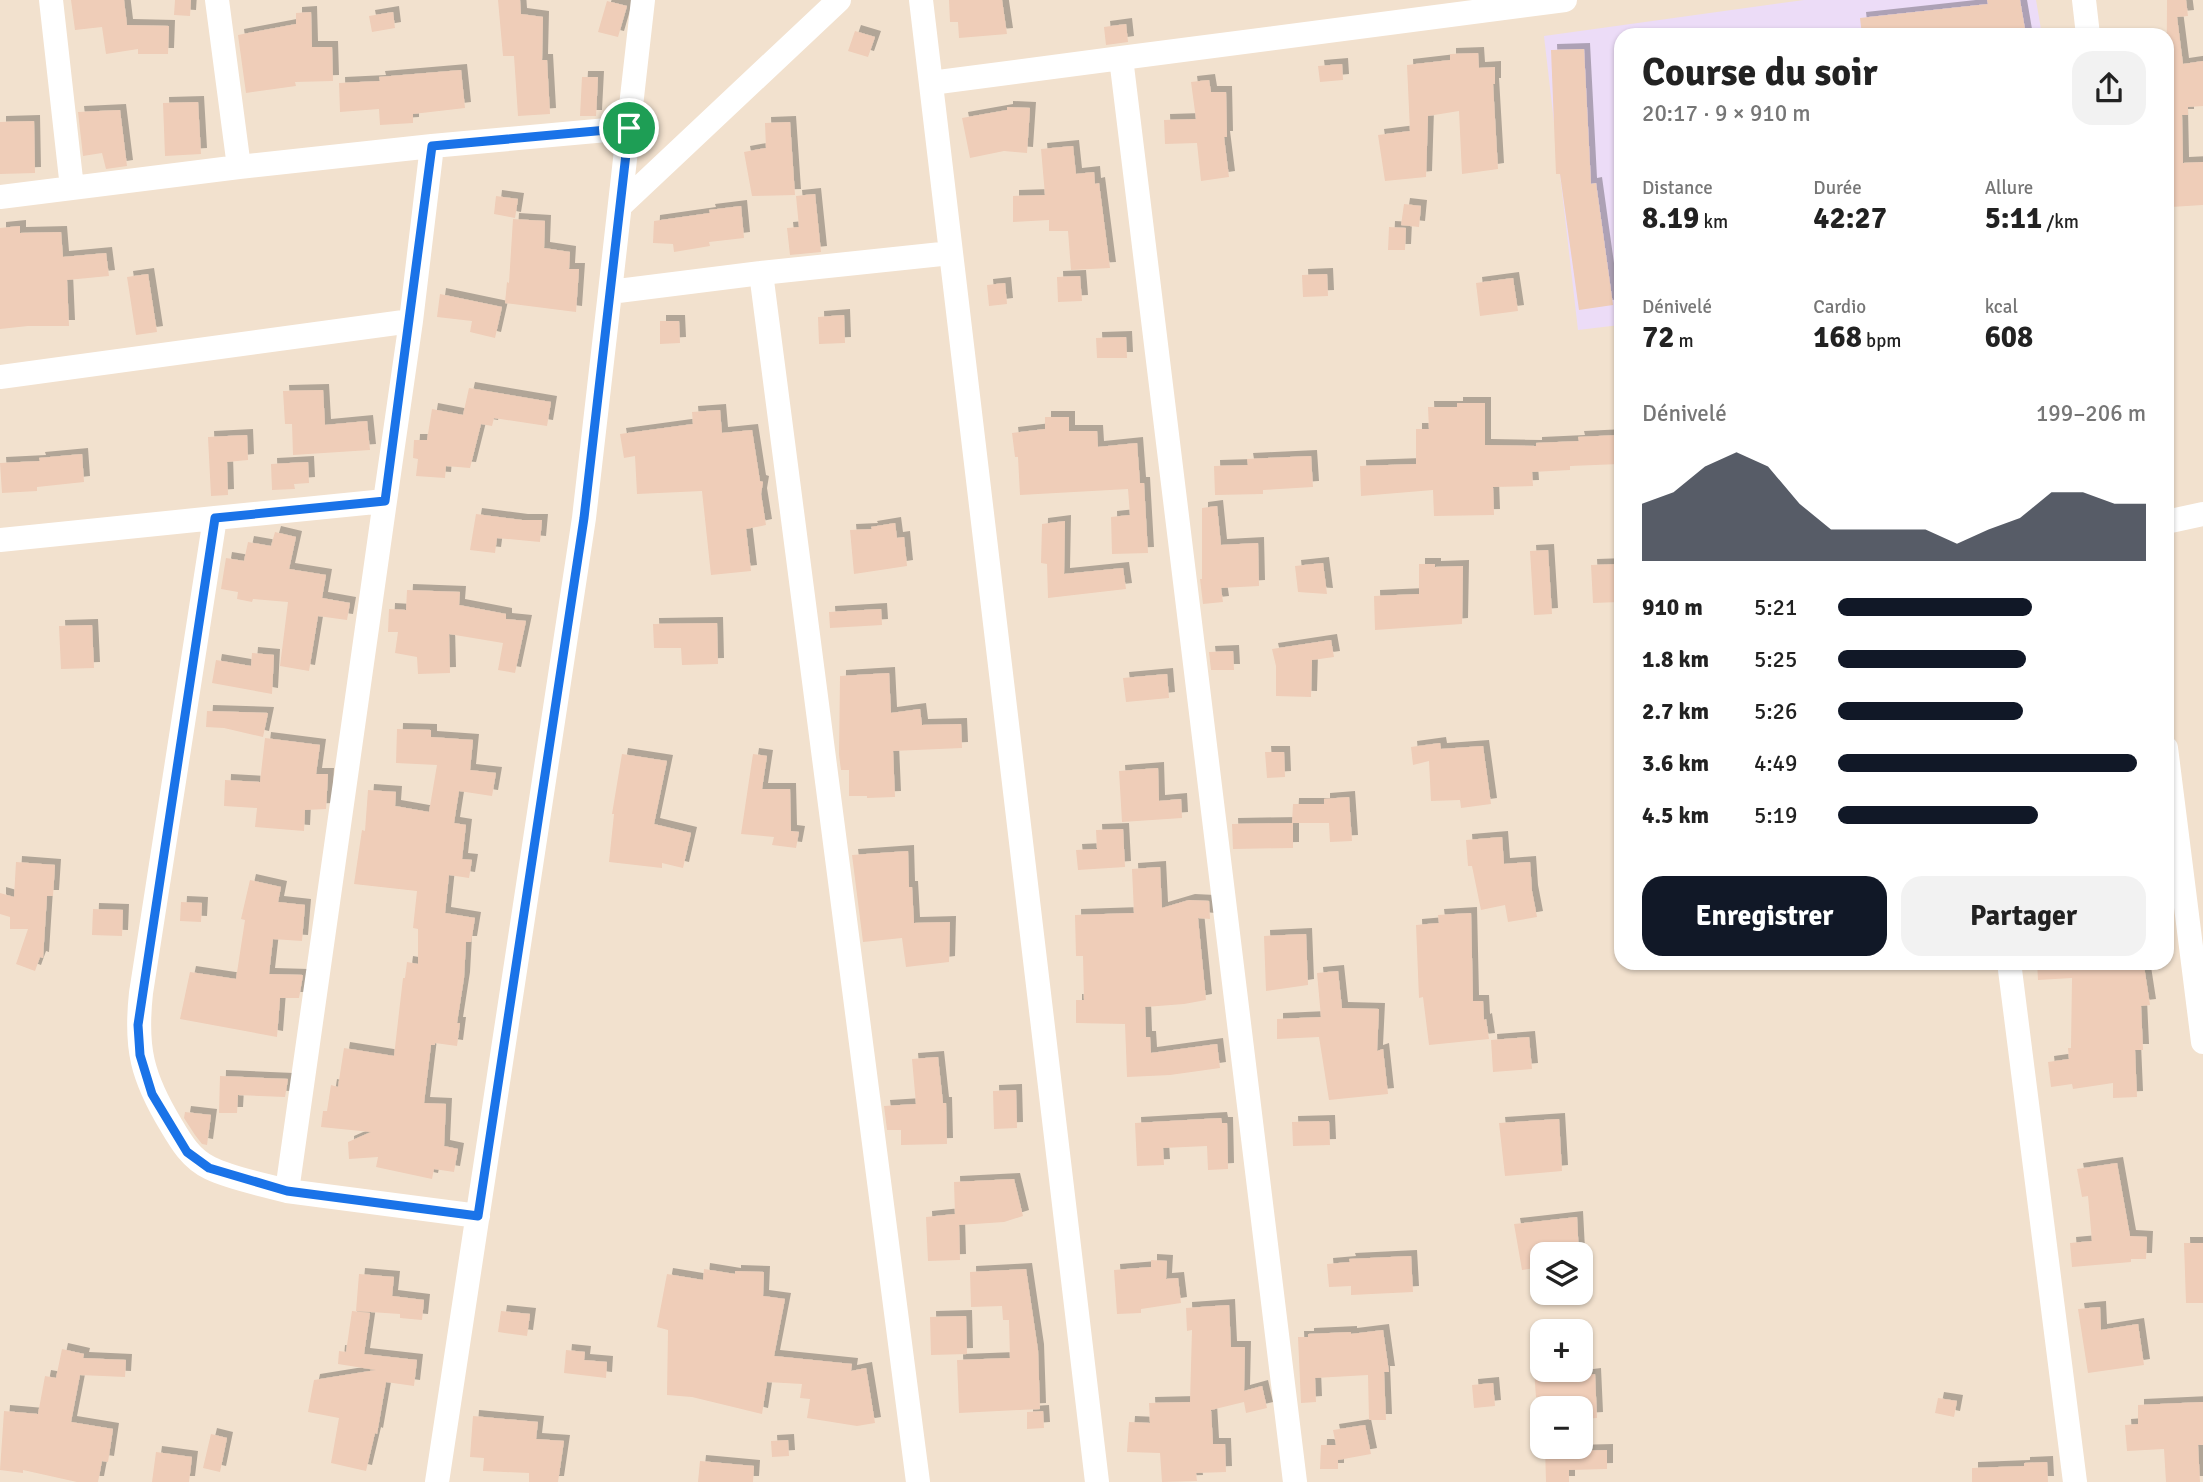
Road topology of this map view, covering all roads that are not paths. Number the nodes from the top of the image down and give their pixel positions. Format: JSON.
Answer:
{"nodes":[{"id":1,"x":51,"y":0,"type":"edge"},
{"id":2,"x":217,"y":0,"type":"edge"},
{"id":3,"x":643,"y":0,"type":"edge"},
{"id":4,"x":839,"y":0,"type":"edge"},
{"id":5,"x":921,"y":0,"type":"edge"},
{"id":6,"x":1565,"y":0,"type":"edge"},
{"id":7,"x":2084,"y":0,"type":"edge"},
{"id":8,"x":2087,"y":28,"type":"edge"},
{"id":9,"x":1121,"y":58,"type":"junction"},
{"id":10,"x":931,"y":83,"type":"junction"},
{"id":11,"x":629,"y":128,"type":"junction"},
{"id":12,"x":432,"y":146,"type":"junction"},
{"id":13,"x":239,"y":167,"type":"junction"},
{"id":14,"x":72,"y":188,"type":"junction"},
{"id":15,"x":0,"y":197,"type":"edge"},
{"id":16,"x":620,"y":206,"type":"junction"},
{"id":17,"x":951,"y":253,"type":"junction"},
{"id":18,"x":761,"y":272,"type":"junction"},
{"id":19,"x":610,"y":292,"type":"junction"},
{"id":20,"x":411,"y":321,"type":"junction"},
{"id":21,"x":0,"y":377,"type":"edge"},
{"id":22,"x":385,"y":501,"type":"junction"},
{"id":23,"x":2203,"y":514,"type":"edge"},
{"id":24,"x":215,"y":518,"type":"junction"},
{"id":25,"x":2174,"y":520,"type":"edge"},
{"id":26,"x":0,"y":540,"type":"edge"},
{"id":27,"x":2174,"y":811,"type":"edge"},
{"id":28,"x":2010,"y":970,"type":"edge"},
{"id":29,"x":2202,"y":1030,"type":"edge"},
{"id":30,"x":287,"y":1191,"type":"junction"},
{"id":31,"x":478,"y":1216,"type":"junction"},
{"id":32,"x":438,"y":1482,"type":"edge"},
{"id":33,"x":918,"y":1482,"type":"edge"},
{"id":34,"x":1097,"y":1482,"type":"edge"},
{"id":35,"x":1295,"y":1482,"type":"edge"},
{"id":36,"x":2076,"y":1482,"type":"edge"}],
"edges":[{"from":1,"to":14,"type":"street"},
{"from":2,"to":13,"type":"street"},
{"from":3,"to":11,"type":"street"},
{"from":4,"to":16,"type":"street"},
{"from":5,"to":10,"type":"street"},
{"from":6,"to":9,"type":"street"},
{"from":7,"to":8,"type":"street"},
{"from":9,"to":10,"type":"street"},
{"from":9,"to":35,"type":"street"},
{"from":10,"to":17,"type":"street"},
{"from":11,"to":12,"type":"street"},
{"from":11,"to":16,"type":"street"},
{"from":12,"to":13,"type":"street"},
{"from":12,"to":20,"type":"street"},
{"from":13,"to":14,"type":"street"},
{"from":14,"to":15,"type":"street"},
{"from":16,"to":19,"type":"street"},
{"from":17,"to":18,"type":"street"},
{"from":17,"to":34,"type":"street"},
{"from":18,"to":19,"type":"street"},
{"from":18,"to":33,"type":"street"},
{"from":19,"to":31,"type":"street"},
{"from":20,"to":21,"type":"street"},
{"from":20,"to":22,"type":"street"},
{"from":22,"to":24,"type":"street"},
{"from":22,"to":30,"type":"street"},
{"from":23,"to":25,"type":"street"},
{"from":24,"to":26,"type":"street"},
{"from":24,"to":30,"type":"street"},
{"from":27,"to":29,"type":"street"},
{"from":28,"to":36,"type":"street"},
{"from":30,"to":31,"type":"street"},
{"from":31,"to":32,"type":"street"}]}
